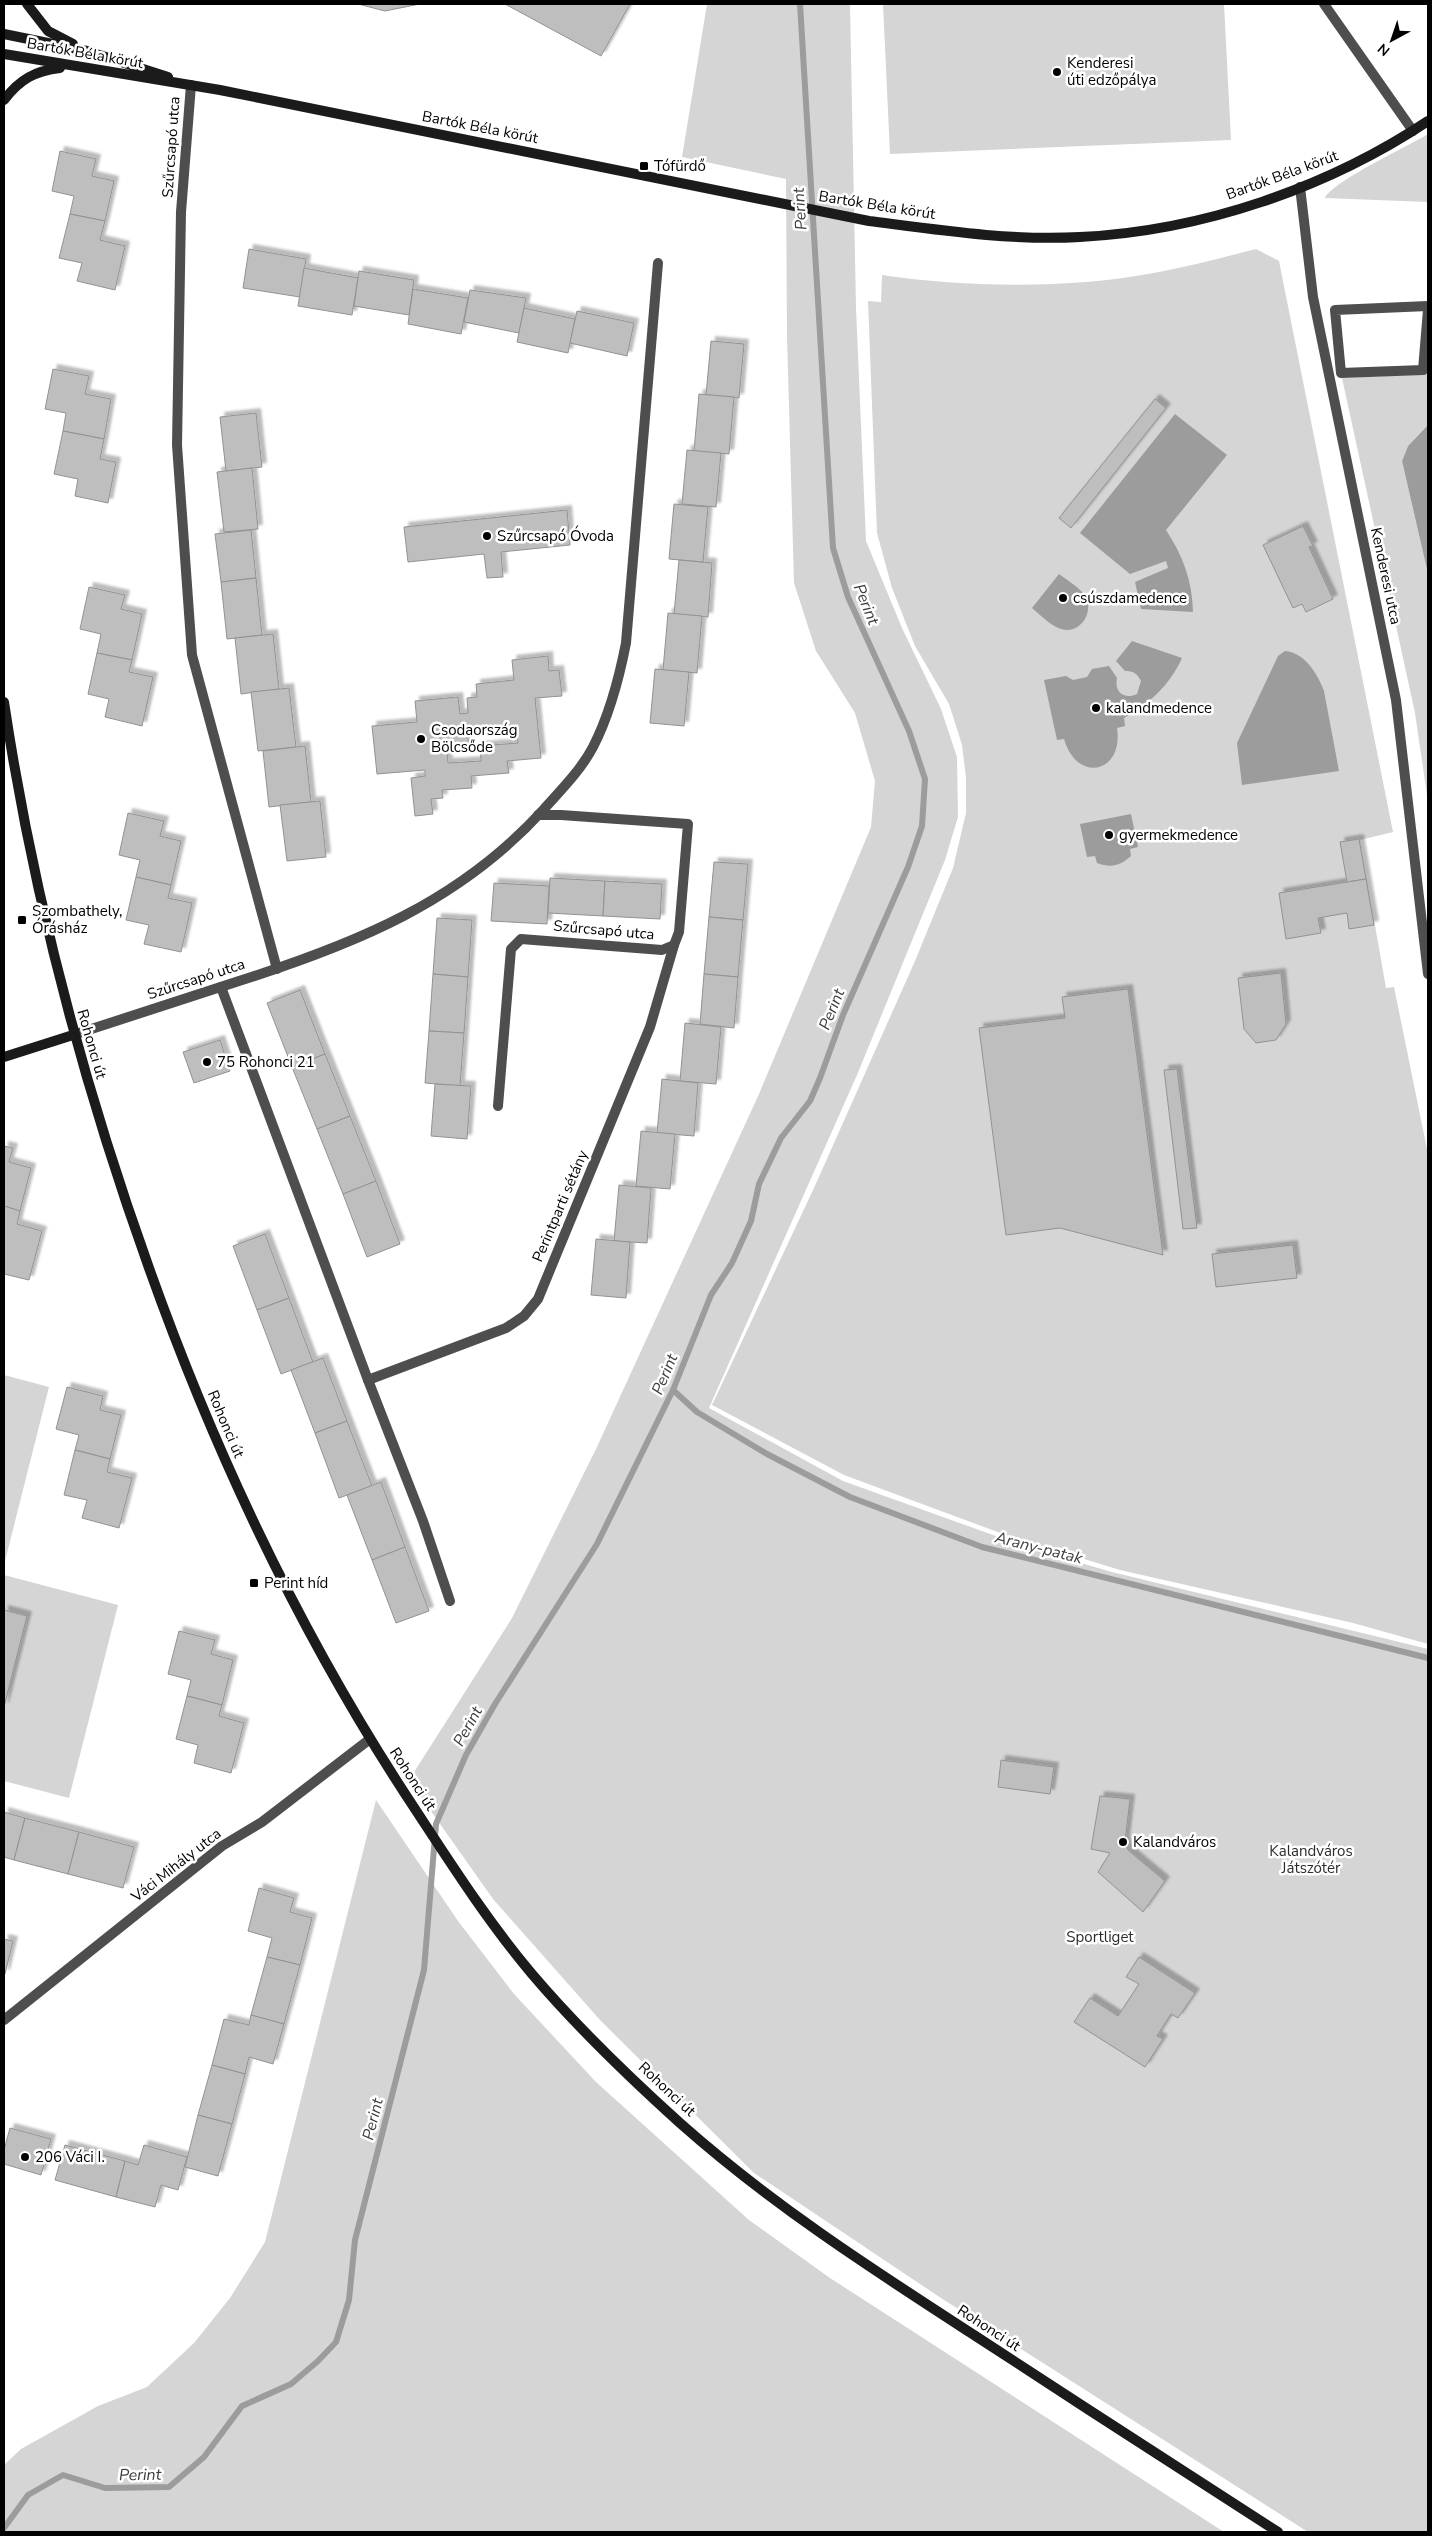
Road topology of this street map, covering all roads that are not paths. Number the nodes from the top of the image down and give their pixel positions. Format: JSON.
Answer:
{"nodes":[{"id":1,"x":27,"y":4,"type":"edge"},
{"id":2,"x":1324,"y":4,"type":"edge"},
{"id":3,"x":4,"y":34,"type":"edge"},
{"id":4,"x":87,"y":51,"type":"junction"},
{"id":5,"x":4,"y":54,"type":"edge"},
{"id":6,"x":68,"y":66,"type":"junction"},
{"id":7,"x":190,"y":85,"type":"junction"},
{"id":8,"x":4,"y":100,"type":"edge"},
{"id":9,"x":1428,"y":121,"type":"edge"},
{"id":10,"x":1413,"y":131,"type":"junction"},
{"id":11,"x":1300,"y":187,"type":"junction"},
{"id":12,"x":658,"y":263,"type":"dead end"},
{"id":13,"x":1428,"y":306,"type":"edge"},
{"id":14,"x":1428,"y":310,"type":"edge"},
{"id":15,"x":4,"y":702,"type":"edge"},
{"id":16,"x":538,"y":815,"type":"junction"},
{"id":17,"x":674,"y":945,"type":"junction"},
{"id":18,"x":277,"y":969,"type":"junction"},
{"id":19,"x":1428,"y":974,"type":"edge"},
{"id":20,"x":221,"y":987,"type":"junction"},
{"id":21,"x":73,"y":1035,"type":"junction"},
{"id":22,"x":4,"y":1057,"type":"edge"},
{"id":23,"x":498,"y":1106,"type":"dead end"},
{"id":24,"x":368,"y":1380,"type":"junction"},
{"id":25,"x":450,"y":1601,"type":"dead end"},
{"id":26,"x":370,"y":1739,"type":"junction"},
{"id":27,"x":4,"y":2020,"type":"edge"},
{"id":28,"x":1278,"y":2532,"type":"edge"}],
"edges":[{"from":1,"to":4,"type":"main road"},
{"from":2,"to":10,"type":"street"},
{"from":3,"to":4,"type":"main road","name":"Bartók Béla körút"},
{"from":4,"to":7,"type":"main road","name":"Bartók Béla körút"},
{"from":5,"to":6,"type":"main road","name":"Bartók Béla körút"},
{"from":6,"to":7,"type":"main road","name":"Bartók Béla körút"},
{"from":6,"to":8,"type":"main road"},
{"from":7,"to":11,"type":"main road","name":"Bartók Béla körút"},
{"from":7,"to":18,"type":"street","name":"Szűrcsapó utca"},
{"from":9,"to":10,"type":"main road","name":"Bartók Béla körút"},
{"from":10,"to":11,"type":"main road","name":"Bartók Béla körút"},
{"from":11,"to":19,"type":"street","name":"Kenderesi utca"},
{"from":12,"to":16,"type":"street","name":"Szűrcsapó utca"},
{"from":13,"to":14,"type":"street"},
{"from":15,"to":21,"type":"main road","name":"Rohonci út"},
{"from":16,"to":17,"type":"street","name":"Szűrcsapó utca"},
{"from":16,"to":18,"type":"street","name":"Szűrcsapó utca"},
{"from":17,"to":23,"type":"street","name":"Szűrcsapó utca"},
{"from":17,"to":24,"type":"street","name":"Perintparti sétány"},
{"from":18,"to":20,"type":"street","name":"Szűrcsapó utca"},
{"from":20,"to":21,"type":"street","name":"Szűrcsapó utca"},
{"from":20,"to":24,"type":"street"},
{"from":21,"to":22,"type":"main road","name":"Szűrcsapó utca"},
{"from":21,"to":26,"type":"main road","name":"Rohonci út"},
{"from":24,"to":25,"type":"street"},
{"from":26,"to":27,"type":"street","name":"Váci Mihály utca"},
{"from":26,"to":28,"type":"main road","name":"Rohonci út"}]}
